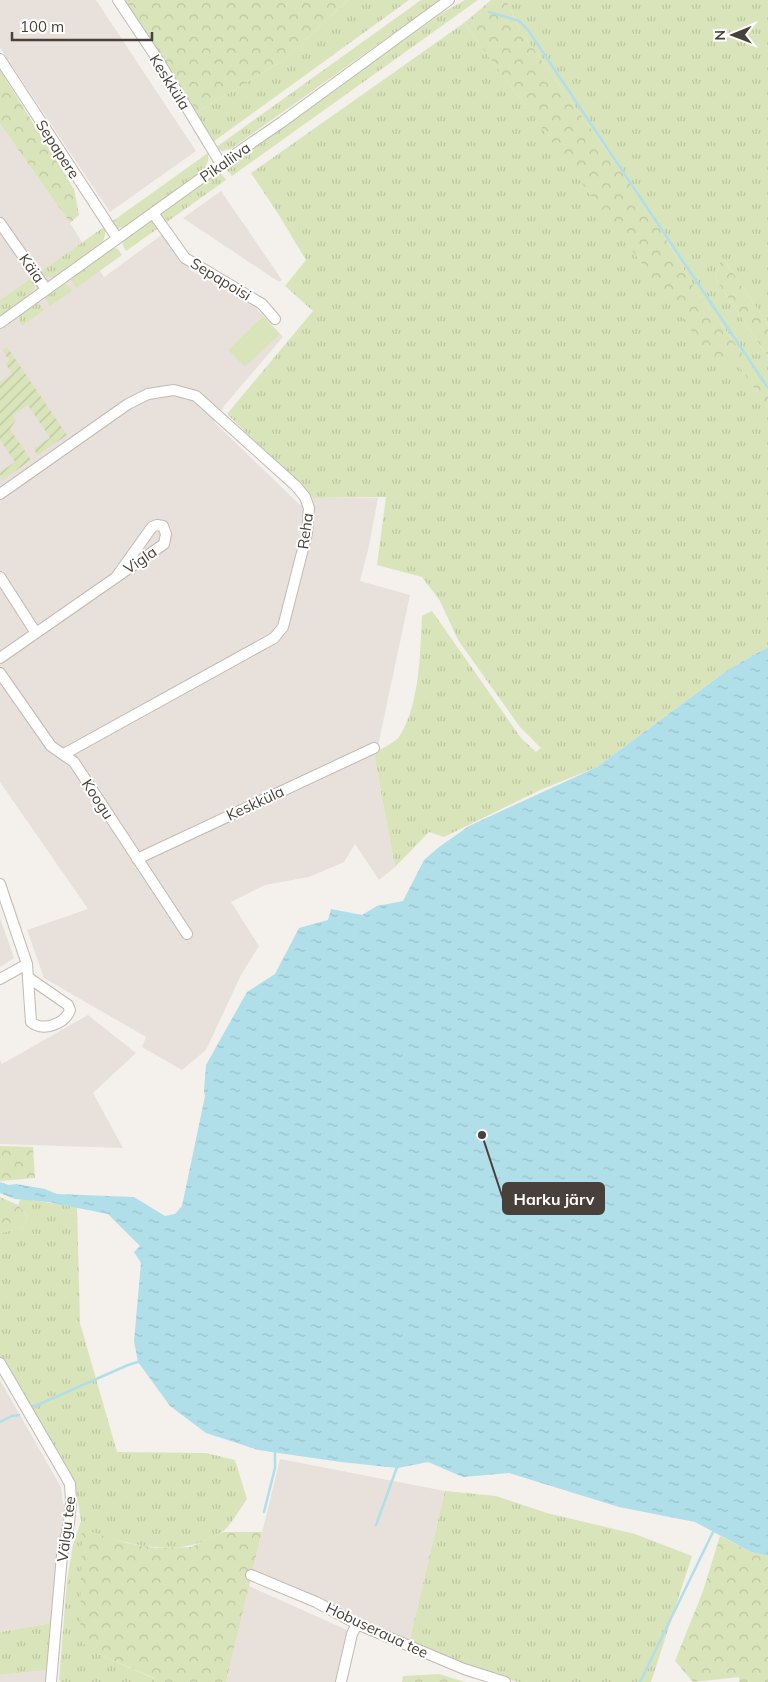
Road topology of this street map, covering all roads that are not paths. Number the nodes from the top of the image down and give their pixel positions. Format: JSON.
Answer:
{"nodes":[{"id":1,"x":118,"y":0,"type":"edge"},
{"id":2,"x":449,"y":0,"type":"edge"},
{"id":3,"x":0,"y":59,"type":"edge"},
{"id":4,"x":221,"y":164,"type":"junction"},
{"id":5,"x":153,"y":213,"type":"junction"},
{"id":6,"x":0,"y":223,"type":"edge"},
{"id":7,"x":117,"y":238,"type":"junction"},
{"id":8,"x":46,"y":289,"type":"junction"},
{"id":9,"x":275,"y":319,"type":"dead end"},
{"id":10,"x":0,"y":323,"type":"edge"},
{"id":11,"x":0,"y":494,"type":"edge"},
{"id":12,"x":117,"y":576,"type":"junction"},
{"id":13,"x":0,"y":577,"type":"edge"},
{"id":14,"x":36,"y":633,"type":"junction"},
{"id":15,"x":0,"y":658,"type":"edge"},
{"id":16,"x":0,"y":673,"type":"edge"},
{"id":17,"x":374,"y":748,"type":"dead end"},
{"id":18,"x":64,"y":754,"type":"junction"},
{"id":19,"x":137,"y":859,"type":"junction"},
{"id":20,"x":0,"y":884,"type":"edge"},
{"id":21,"x":187,"y":934,"type":"dead end"},
{"id":22,"x":27,"y":964,"type":"junction"},
{"id":23,"x":29,"y":978,"type":"junction"},
{"id":24,"x":0,"y":980,"type":"edge"},
{"id":25,"x":0,"y":1363,"type":"edge"},
{"id":26,"x":251,"y":1575,"type":"dead end"},
{"id":27,"x":357,"y":1624,"type":"junction"},
{"id":28,"x":51,"y":1682,"type":"edge"},
{"id":29,"x":341,"y":1682,"type":"edge"},
{"id":30,"x":505,"y":1682,"type":"edge"}],
"edges":[{"from":1,"to":4,"type":"street","name":"Keskküla"},
{"from":2,"to":4,"type":"street","name":"Pikaliiva"},
{"from":3,"to":7,"type":"street","name":"Sepapere"},
{"from":4,"to":5,"type":"street","name":"Pikaliiva"},
{"from":5,"to":7,"type":"street","name":"Pikaliiva"},
{"from":5,"to":9,"type":"street","name":"Sepapoisi"},
{"from":6,"to":8,"type":"street","name":"Käia"},
{"from":7,"to":8,"type":"street","name":"Pikaliiva"},
{"from":8,"to":10,"type":"street","name":"Pikaliiva"},
{"from":11,"to":18,"type":"street","name":"Reha"},
{"from":12,"to":12,"type":"street","name":"Vigla"},
{"from":12,"to":14,"type":"street","name":"Vigla"},
{"from":13,"to":14,"type":"street"},
{"from":14,"to":15,"type":"street","name":"Vigla"},
{"from":16,"to":18,"type":"street","name":"Koogu"},
{"from":17,"to":19,"type":"street","name":"Keskküla"},
{"from":18,"to":19,"type":"street","name":"Koogu"},
{"from":19,"to":21,"type":"street","name":"Koogu"},
{"from":20,"to":22,"type":"street"},
{"from":22,"to":23,"type":"street"},
{"from":22,"to":24,"type":"street"},
{"from":23,"to":23,"type":"street"},
{"from":25,"to":28,"type":"street","name":"Välgu tee"},
{"from":26,"to":27,"type":"street","name":"Hobuseraua tee"},
{"from":27,"to":29,"type":"street"},
{"from":27,"to":30,"type":"street","name":"Hobuseraua tee"}]}
